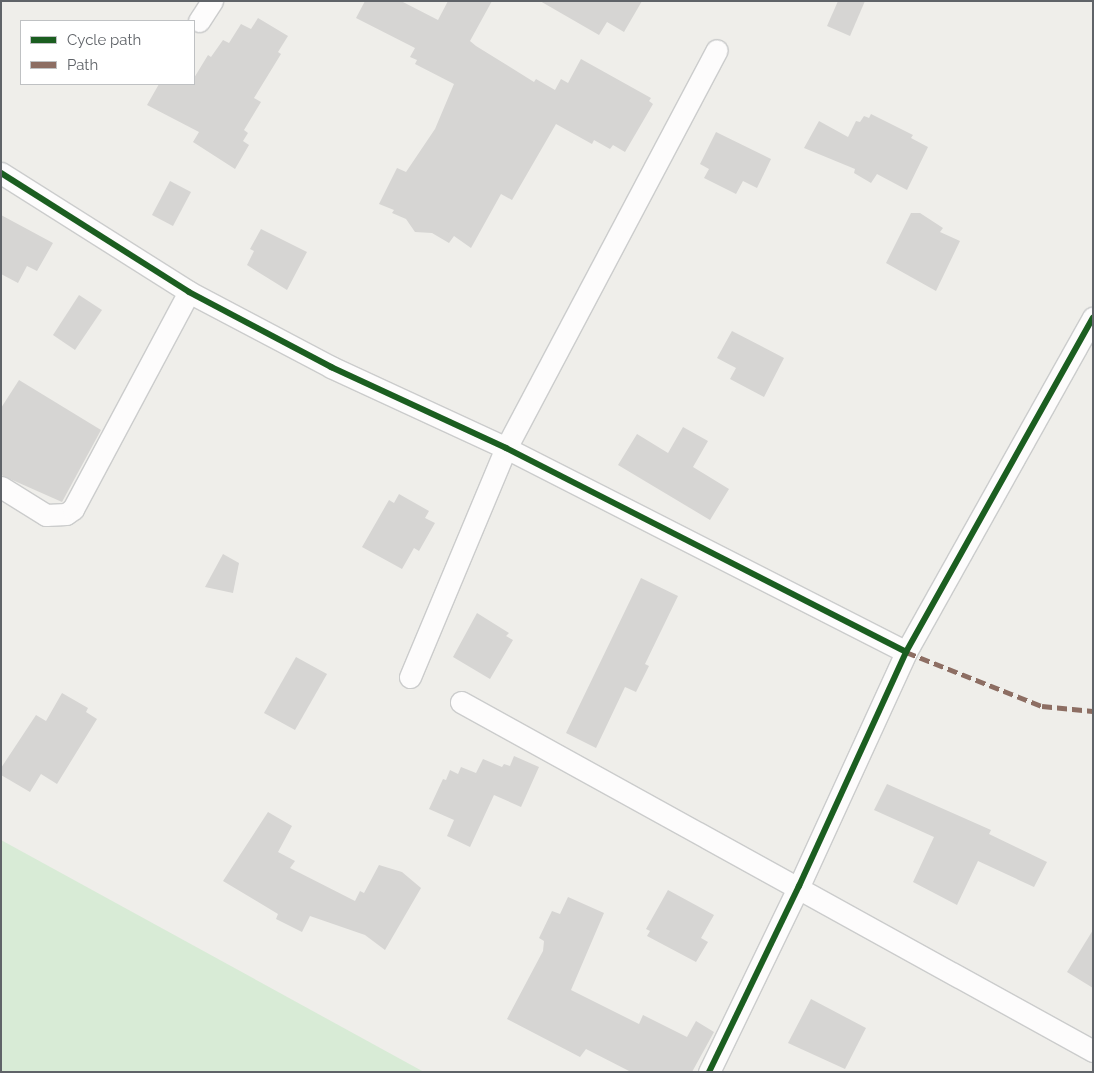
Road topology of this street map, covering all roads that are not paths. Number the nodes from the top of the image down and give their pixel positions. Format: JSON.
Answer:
{"nodes":[{"id":1,"x":212,"y":1,"type":"edge"},
{"id":2,"x":199,"y":21,"type":"dead end"},
{"id":3,"x":717,"y":50,"type":"dead end"},
{"id":4,"x":1,"y":173,"type":"edge"},
{"id":5,"x":189,"y":292,"type":"junction"},
{"id":6,"x":1093,"y":318,"type":"edge"},
{"id":7,"x":506,"y":448,"type":"junction"},
{"id":8,"x":1,"y":487,"type":"edge"},
{"id":9,"x":906,"y":652,"type":"junction"},
{"id":10,"x":410,"y":677,"type":"dead end"},
{"id":11,"x":461,"y":702,"type":"dead end"},
{"id":12,"x":799,"y":886,"type":"junction"},
{"id":13,"x":1093,"y":1051,"type":"edge"},
{"id":14,"x":708,"y":1072,"type":"edge"}],
"edges":[{"from":1,"to":2,"type":"street"},
{"from":3,"to":7,"type":"street"},
{"from":4,"to":5,"type":"street"},
{"from":5,"to":7,"type":"street"},
{"from":5,"to":8,"type":"street"},
{"from":6,"to":9,"type":"street"},
{"from":7,"to":9,"type":"street"},
{"from":7,"to":10,"type":"street"},
{"from":9,"to":12,"type":"street"},
{"from":11,"to":12,"type":"street"},
{"from":12,"to":13,"type":"street"},
{"from":12,"to":14,"type":"street"}]}
